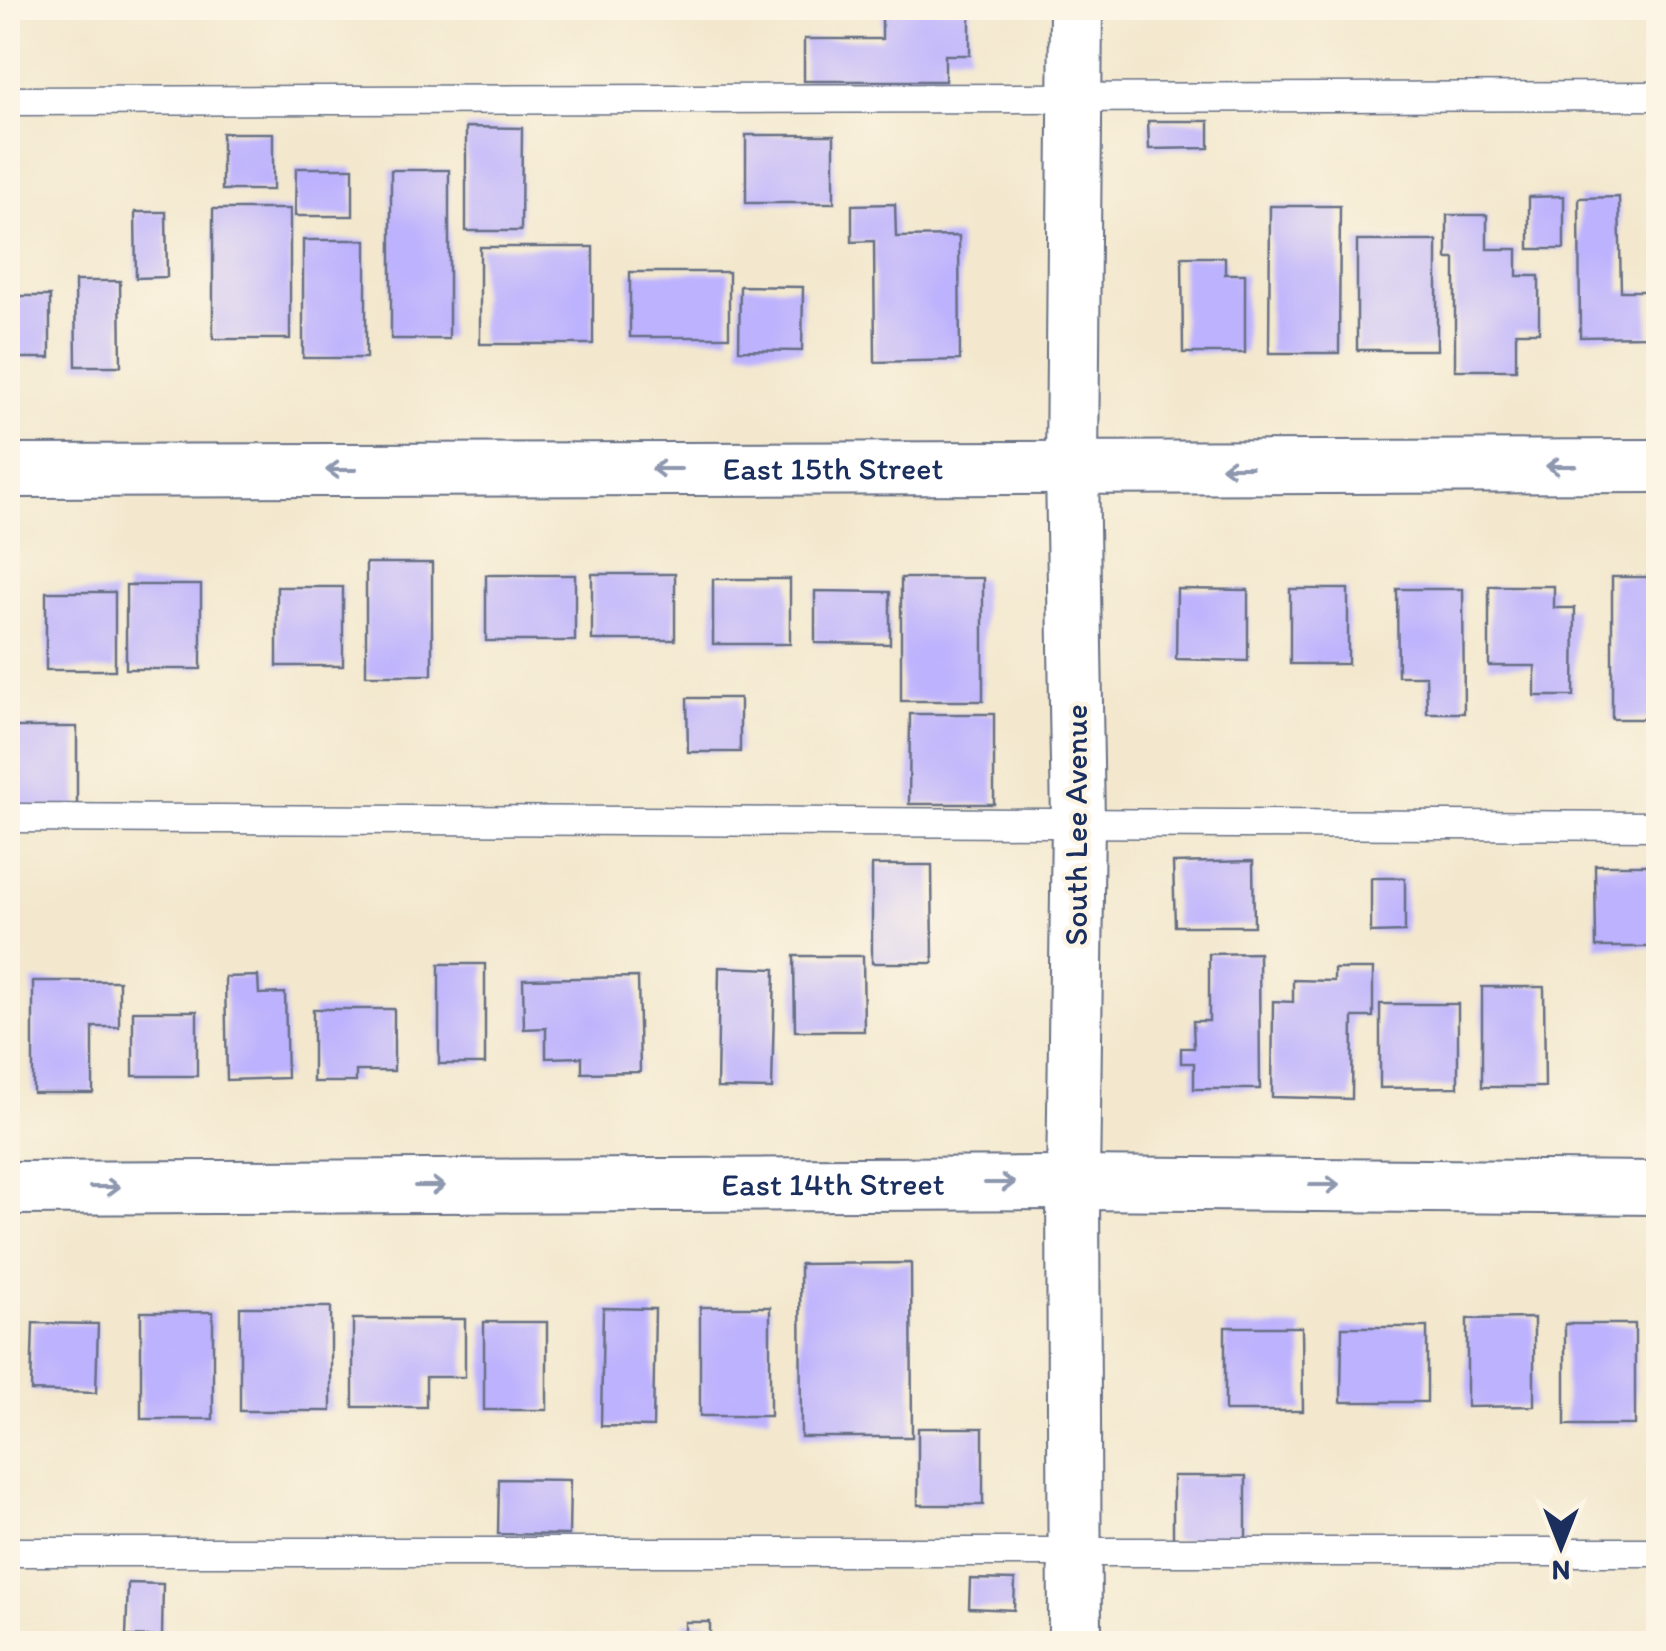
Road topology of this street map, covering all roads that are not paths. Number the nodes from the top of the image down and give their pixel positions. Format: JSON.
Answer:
{"nodes":[{"id":1,"x":1076,"y":8,"type":"edge"},
{"id":2,"x":1658,"y":96,"type":"edge"},
{"id":3,"x":1075,"y":98,"type":"junction"},
{"id":4,"x":8,"y":101,"type":"edge"},
{"id":5,"x":1658,"y":466,"type":"edge"},
{"id":6,"x":1072,"y":468,"type":"junction"},
{"id":7,"x":8,"y":470,"type":"edge"},
{"id":8,"x":8,"y":818,"type":"edge"},
{"id":9,"x":1078,"y":822,"type":"junction"},
{"id":10,"x":1658,"y":826,"type":"edge"},
{"id":11,"x":1073,"y":1183,"type":"junction"},
{"id":12,"x":8,"y":1188,"type":"edge"},
{"id":13,"x":1658,"y":1188,"type":"edge"},
{"id":14,"x":8,"y":1552,"type":"edge"},
{"id":15,"x":1658,"y":1552,"type":"edge"},
{"id":16,"x":1073,"y":1554,"type":"junction"},
{"id":17,"x":1075,"y":1644,"type":"edge"}],
"edges":[{"from":1,"to":3,"type":"street","name":"South Lee Avenue"},
{"from":2,"to":3,"type":"lane"},
{"from":3,"to":4,"type":"lane"},
{"from":3,"to":6,"type":"street","name":"South Lee Avenue"},
{"from":5,"to":6,"type":"street","name":"East 15th Street","one_way":true},
{"from":6,"to":7,"type":"street","name":"East 15th Street","one_way":true},
{"from":6,"to":9,"type":"street","name":"South Lee Avenue"},
{"from":8,"to":9,"type":"lane"},
{"from":9,"to":10,"type":"lane"},
{"from":9,"to":11,"type":"street","name":"South Lee Avenue"},
{"from":12,"to":11,"type":"street","name":"East 14th Street","one_way":true},
{"from":11,"to":13,"type":"street","name":"East 14th Street","one_way":true},
{"from":11,"to":16,"type":"street","name":"South Lee Avenue"},
{"from":14,"to":16,"type":"lane"},
{"from":15,"to":16,"type":"lane"},
{"from":16,"to":17,"type":"street","name":"South Lee Avenue"}]}
